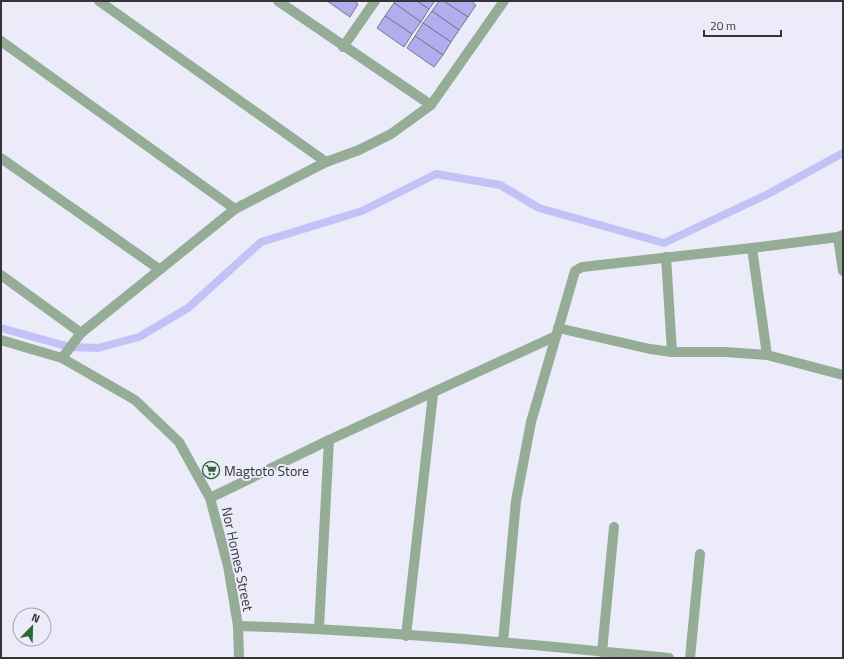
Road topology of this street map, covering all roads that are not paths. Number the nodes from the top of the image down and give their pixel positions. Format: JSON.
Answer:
{"nodes":[{"id":1,"x":99,"y":1,"type":"edge"},
{"id":2,"x":278,"y":1,"type":"edge"},
{"id":3,"x":375,"y":1,"type":"edge"},
{"id":4,"x":504,"y":1,"type":"edge"},
{"id":5,"x":1,"y":40,"type":"edge"},
{"id":6,"x":344,"y":47,"type":"junction"},
{"id":7,"x":431,"y":106,"type":"junction"},
{"id":8,"x":1,"y":158,"type":"edge"},
{"id":9,"x":326,"y":162,"type":"junction"},
{"id":10,"x":235,"y":209,"type":"junction"},
{"id":11,"x":841,"y":239,"type":"edge"},
{"id":12,"x":752,"y":248,"type":"junction"},
{"id":13,"x":666,"y":257,"type":"junction"},
{"id":14,"x":159,"y":270,"type":"junction"},
{"id":15,"x":843,"y":271,"type":"edge"},
{"id":16,"x":1,"y":275,"type":"edge"},
{"id":17,"x":557,"y":332,"type":"junction"},
{"id":18,"x":81,"y":333,"type":"junction"},
{"id":19,"x":1,"y":340,"type":"edge"},
{"id":20,"x":672,"y":352,"type":"junction"},
{"id":21,"x":767,"y":355,"type":"junction"},
{"id":22,"x":62,"y":358,"type":"junction"},
{"id":23,"x":843,"y":376,"type":"edge"},
{"id":24,"x":433,"y":394,"type":"junction"},
{"id":25,"x":329,"y":440,"type":"junction"},
{"id":26,"x":210,"y":498,"type":"junction"},
{"id":27,"x":614,"y":527,"type":"dead end"},
{"id":28,"x":700,"y":554,"type":"dead end"},
{"id":29,"x":238,"y":626,"type":"junction"},
{"id":30,"x":319,"y":628,"type":"junction"},
{"id":31,"x":406,"y":636,"type":"junction"},
{"id":32,"x":503,"y":642,"type":"junction"},
{"id":33,"x":602,"y":652,"type":"junction"},
{"id":34,"x":239,"y":658,"type":"edge"},
{"id":35,"x":669,"y":658,"type":"edge"},
{"id":36,"x":690,"y":658,"type":"edge"}],
"edges":[{"from":1,"to":9,"type":"street"},
{"from":2,"to":6,"type":"street"},
{"from":3,"to":6,"type":"street"},
{"from":4,"to":7,"type":"street"},
{"from":5,"to":10,"type":"street"},
{"from":6,"to":7,"type":"street"},
{"from":7,"to":9,"type":"street"},
{"from":8,"to":14,"type":"street"},
{"from":9,"to":10,"type":"street"},
{"from":10,"to":14,"type":"street"},
{"from":11,"to":12,"type":"street"},
{"from":11,"to":15,"type":"street"},
{"from":12,"to":13,"type":"street"},
{"from":12,"to":21,"type":"street"},
{"from":13,"to":17,"type":"street"},
{"from":13,"to":20,"type":"street"},
{"from":14,"to":18,"type":"street"},
{"from":16,"to":18,"type":"street"},
{"from":17,"to":20,"type":"street"},
{"from":17,"to":24,"type":"street"},
{"from":17,"to":32,"type":"street"},
{"from":18,"to":22,"type":"street"},
{"from":19,"to":22,"type":"street","name":"Nor Homes Street"},
{"from":20,"to":21,"type":"street"},
{"from":21,"to":23,"type":"street"},
{"from":22,"to":26,"type":"street","name":"Nor Homes Street"},
{"from":24,"to":25,"type":"street"},
{"from":24,"to":31,"type":"street"},
{"from":25,"to":26,"type":"street"},
{"from":25,"to":30,"type":"street"},
{"from":26,"to":29,"type":"street","name":"Nor Homes Street"},
{"from":27,"to":33,"type":"street"},
{"from":28,"to":36,"type":"street"},
{"from":29,"to":30,"type":"street"},
{"from":29,"to":34,"type":"street","name":"Nor Homes Street"},
{"from":30,"to":31,"type":"street"},
{"from":31,"to":32,"type":"street"},
{"from":32,"to":33,"type":"street"},
{"from":33,"to":35,"type":"street"}]}
